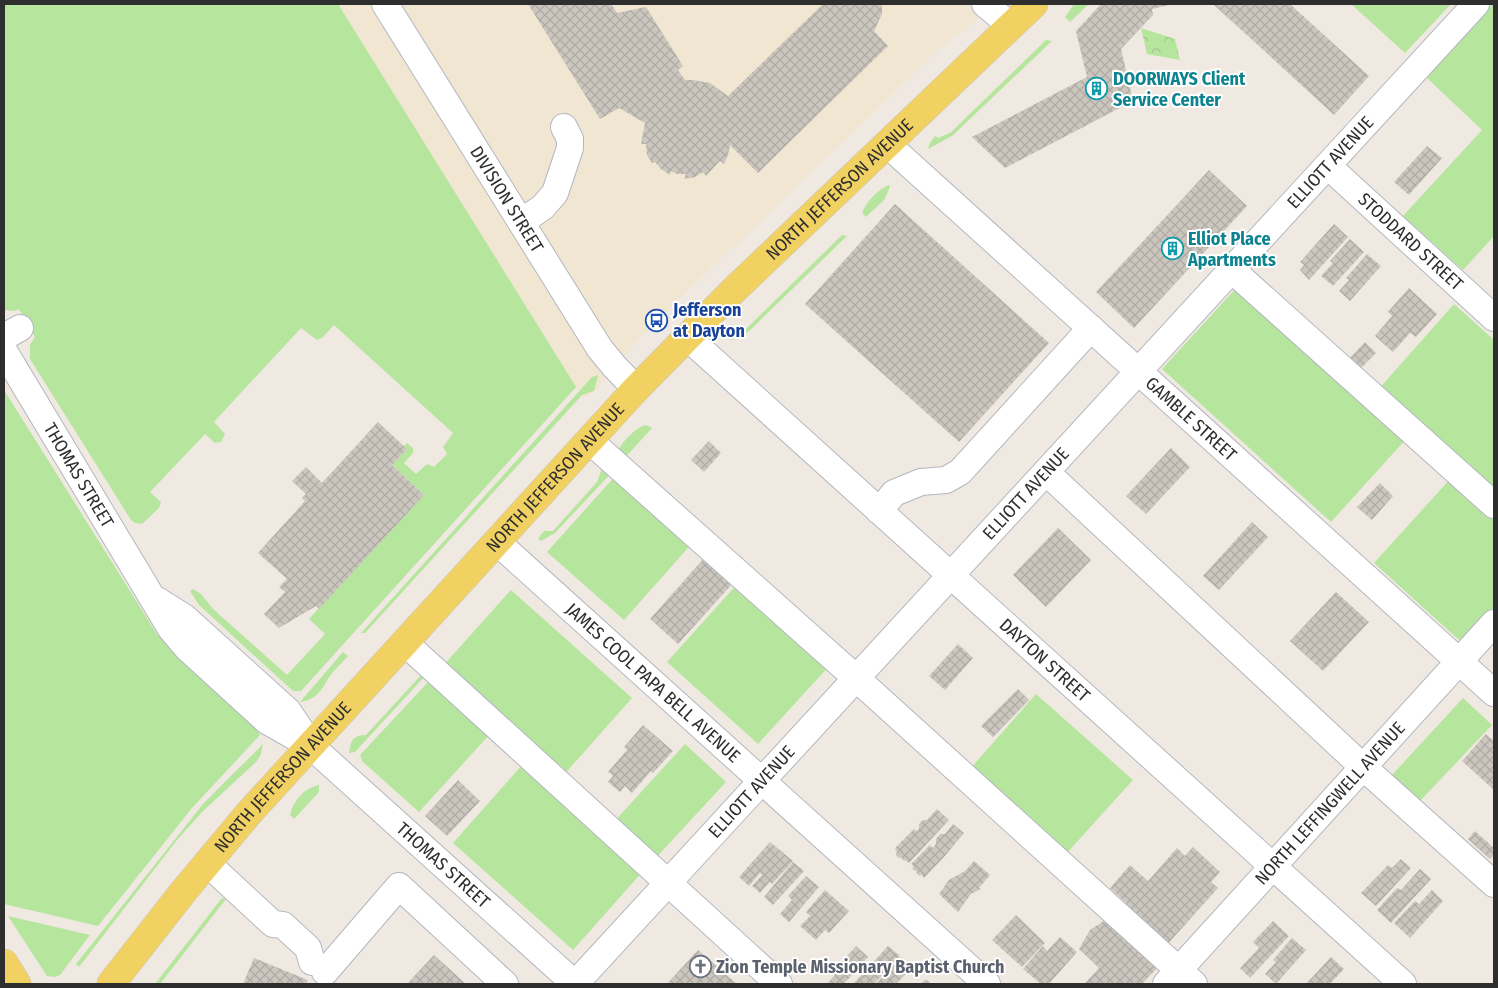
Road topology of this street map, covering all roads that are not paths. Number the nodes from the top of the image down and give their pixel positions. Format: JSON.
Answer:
{"nodes":[{"id":1,"x":385,"y":4,"type":"edge"},
{"id":2,"x":985,"y":4,"type":"edge"},
{"id":3,"x":1034,"y":4,"type":"edge"},
{"id":4,"x":1476,"y":4,"type":"edge"},
{"id":5,"x":1011,"y":26,"type":"junction"},
{"id":6,"x":564,"y":127,"type":"dead end"},
{"id":7,"x":887,"y":144,"type":"junction"},
{"id":8,"x":1328,"y":166,"type":"junction"},
{"id":9,"x":521,"y":222,"type":"junction"},
{"id":10,"x":1232,"y":270,"type":"junction"},
{"id":11,"x":1494,"y":318,"type":"edge"},
{"id":12,"x":1091,"y":328,"type":"junction"},
{"id":13,"x":687,"y":337,"type":"junction"},
{"id":14,"x":4,"y":351,"type":"edge"},
{"id":15,"x":1138,"y":371,"type":"junction"},
{"id":16,"x":636,"y":389,"type":"junction"},
{"id":17,"x":590,"y":440,"type":"junction"},
{"id":18,"x":1046,"y":472,"type":"junction"},
{"id":19,"x":1494,"y":506,"type":"edge"},
{"id":20,"x":879,"y":511,"type":"junction"},
{"id":21,"x":497,"y":542,"type":"junction"},
{"id":22,"x":951,"y":576,"type":"junction"},
{"id":23,"x":1494,"y":623,"type":"edge"},
{"id":24,"x":405,"y":643,"type":"junction"},
{"id":25,"x":1459,"y":661,"type":"junction"},
{"id":26,"x":856,"y":678,"type":"junction"},
{"id":27,"x":1494,"y":693,"type":"edge"},
{"id":28,"x":311,"y":746,"type":"junction"},
{"id":29,"x":1363,"y":767,"type":"junction"},
{"id":30,"x":762,"y":781,"type":"junction"},
{"id":31,"x":206,"y":863,"type":"junction"},
{"id":32,"x":1273,"y":866,"type":"junction"},
{"id":33,"x":668,"y":883,"type":"junction"},
{"id":34,"x":1494,"y":884,"type":"edge"},
{"id":35,"x":4,"y":963,"type":"edge"},
{"id":36,"x":325,"y":973,"type":"edge"},
{"id":37,"x":1180,"y":980,"type":"edge"},
{"id":38,"x":17,"y":984,"type":"edge"},
{"id":39,"x":111,"y":984,"type":"edge"},
{"id":40,"x":505,"y":984,"type":"edge"},
{"id":41,"x":575,"y":984,"type":"edge"},
{"id":42,"x":779,"y":984,"type":"edge"},
{"id":43,"x":987,"y":984,"type":"edge"},
{"id":44,"x":1403,"y":984,"type":"edge"}],
"edges":[{"from":1,"to":9,"type":"street","name":"DIVISION STREET"},
{"from":2,"to":5,"type":"street"},
{"from":3,"to":5,"type":"main road","name":"NORTH JEFFERSON AVENUE"},
{"from":4,"to":8,"type":"street","name":"ELLIOTT AVENUE"},
{"from":5,"to":7,"type":"main road","name":"NORTH JEFFERSON AVENUE"},
{"from":6,"to":9,"type":"street"},
{"from":7,"to":12,"type":"street","name":"GAMBLE STREET"},
{"from":7,"to":13,"type":"main road","name":"NORTH JEFFERSON AVENUE"},
{"from":8,"to":10,"type":"street","name":"ELLIOTT AVENUE"},
{"from":8,"to":11,"type":"street","name":"STODDARD STREET"},
{"from":9,"to":16,"type":"street","name":"DIVISION STREET"},
{"from":10,"to":15,"type":"street","name":"ELLIOTT AVENUE"},
{"from":10,"to":19,"type":"street"},
{"from":12,"to":15,"type":"street","name":"GAMBLE STREET"},
{"from":12,"to":20,"type":"street"},
{"from":13,"to":16,"type":"main road","name":"NORTH JEFFERSON AVENUE"},
{"from":13,"to":20,"type":"street","name":"DAYTON STREET"},
{"from":14,"to":28,"type":"street","name":"THOMAS STREET"},
{"from":15,"to":18,"type":"street","name":"ELLIOTT AVENUE"},
{"from":15,"to":25,"type":"street","name":"GAMBLE STREET"},
{"from":16,"to":17,"type":"main road","name":"NORTH JEFFERSON AVENUE"},
{"from":17,"to":21,"type":"main road","name":"NORTH JEFFERSON AVENUE"},
{"from":17,"to":26,"type":"street"},
{"from":18,"to":22,"type":"street","name":"ELLIOTT AVENUE"},
{"from":18,"to":29,"type":"street"},
{"from":20,"to":22,"type":"street","name":"DAYTON STREET"},
{"from":21,"to":24,"type":"main road","name":"NORTH JEFFERSON AVENUE"},
{"from":21,"to":30,"type":"street","name":"JAMES COOL PAPA BELL AVENUE"},
{"from":22,"to":26,"type":"street","name":"ELLIOTT AVENUE"},
{"from":22,"to":32,"type":"street","name":"DAYTON STREET"},
{"from":23,"to":25,"type":"street","name":"NORTH LEFFINGWELL AVENUE"},
{"from":24,"to":28,"type":"main road","name":"NORTH JEFFERSON AVENUE"},
{"from":24,"to":33,"type":"street"},
{"from":25,"to":27,"type":"street","name":"GAMBLE STREET"},
{"from":25,"to":29,"type":"street","name":"NORTH LEFFINGWELL AVENUE"},
{"from":26,"to":30,"type":"street","name":"ELLIOTT AVENUE"},
{"from":26,"to":37,"type":"street"},
{"from":28,"to":31,"type":"main road","name":"NORTH JEFFERSON AVENUE"},
{"from":28,"to":41,"type":"street","name":"THOMAS STREET"},
{"from":29,"to":32,"type":"street","name":"NORTH LEFFINGWELL AVENUE"},
{"from":29,"to":34,"type":"street"},
{"from":30,"to":33,"type":"street","name":"ELLIOTT AVENUE"},
{"from":30,"to":43,"type":"street","name":"JAMES COOL PAPA BELL AVENUE"},
{"from":31,"to":36,"type":"street"},
{"from":31,"to":39,"type":"main road","name":"NORTH JEFFERSON AVENUE"},
{"from":32,"to":37,"type":"street","name":"NORTH LEFFINGWELL AVENUE"},
{"from":32,"to":44,"type":"street","name":"DAYTON STREET"},
{"from":33,"to":41,"type":"street","name":"ELLIOTT AVENUE"},
{"from":33,"to":42,"type":"street"},
{"from":35,"to":38,"type":"main road"},
{"from":36,"to":40,"type":"street"}]}
